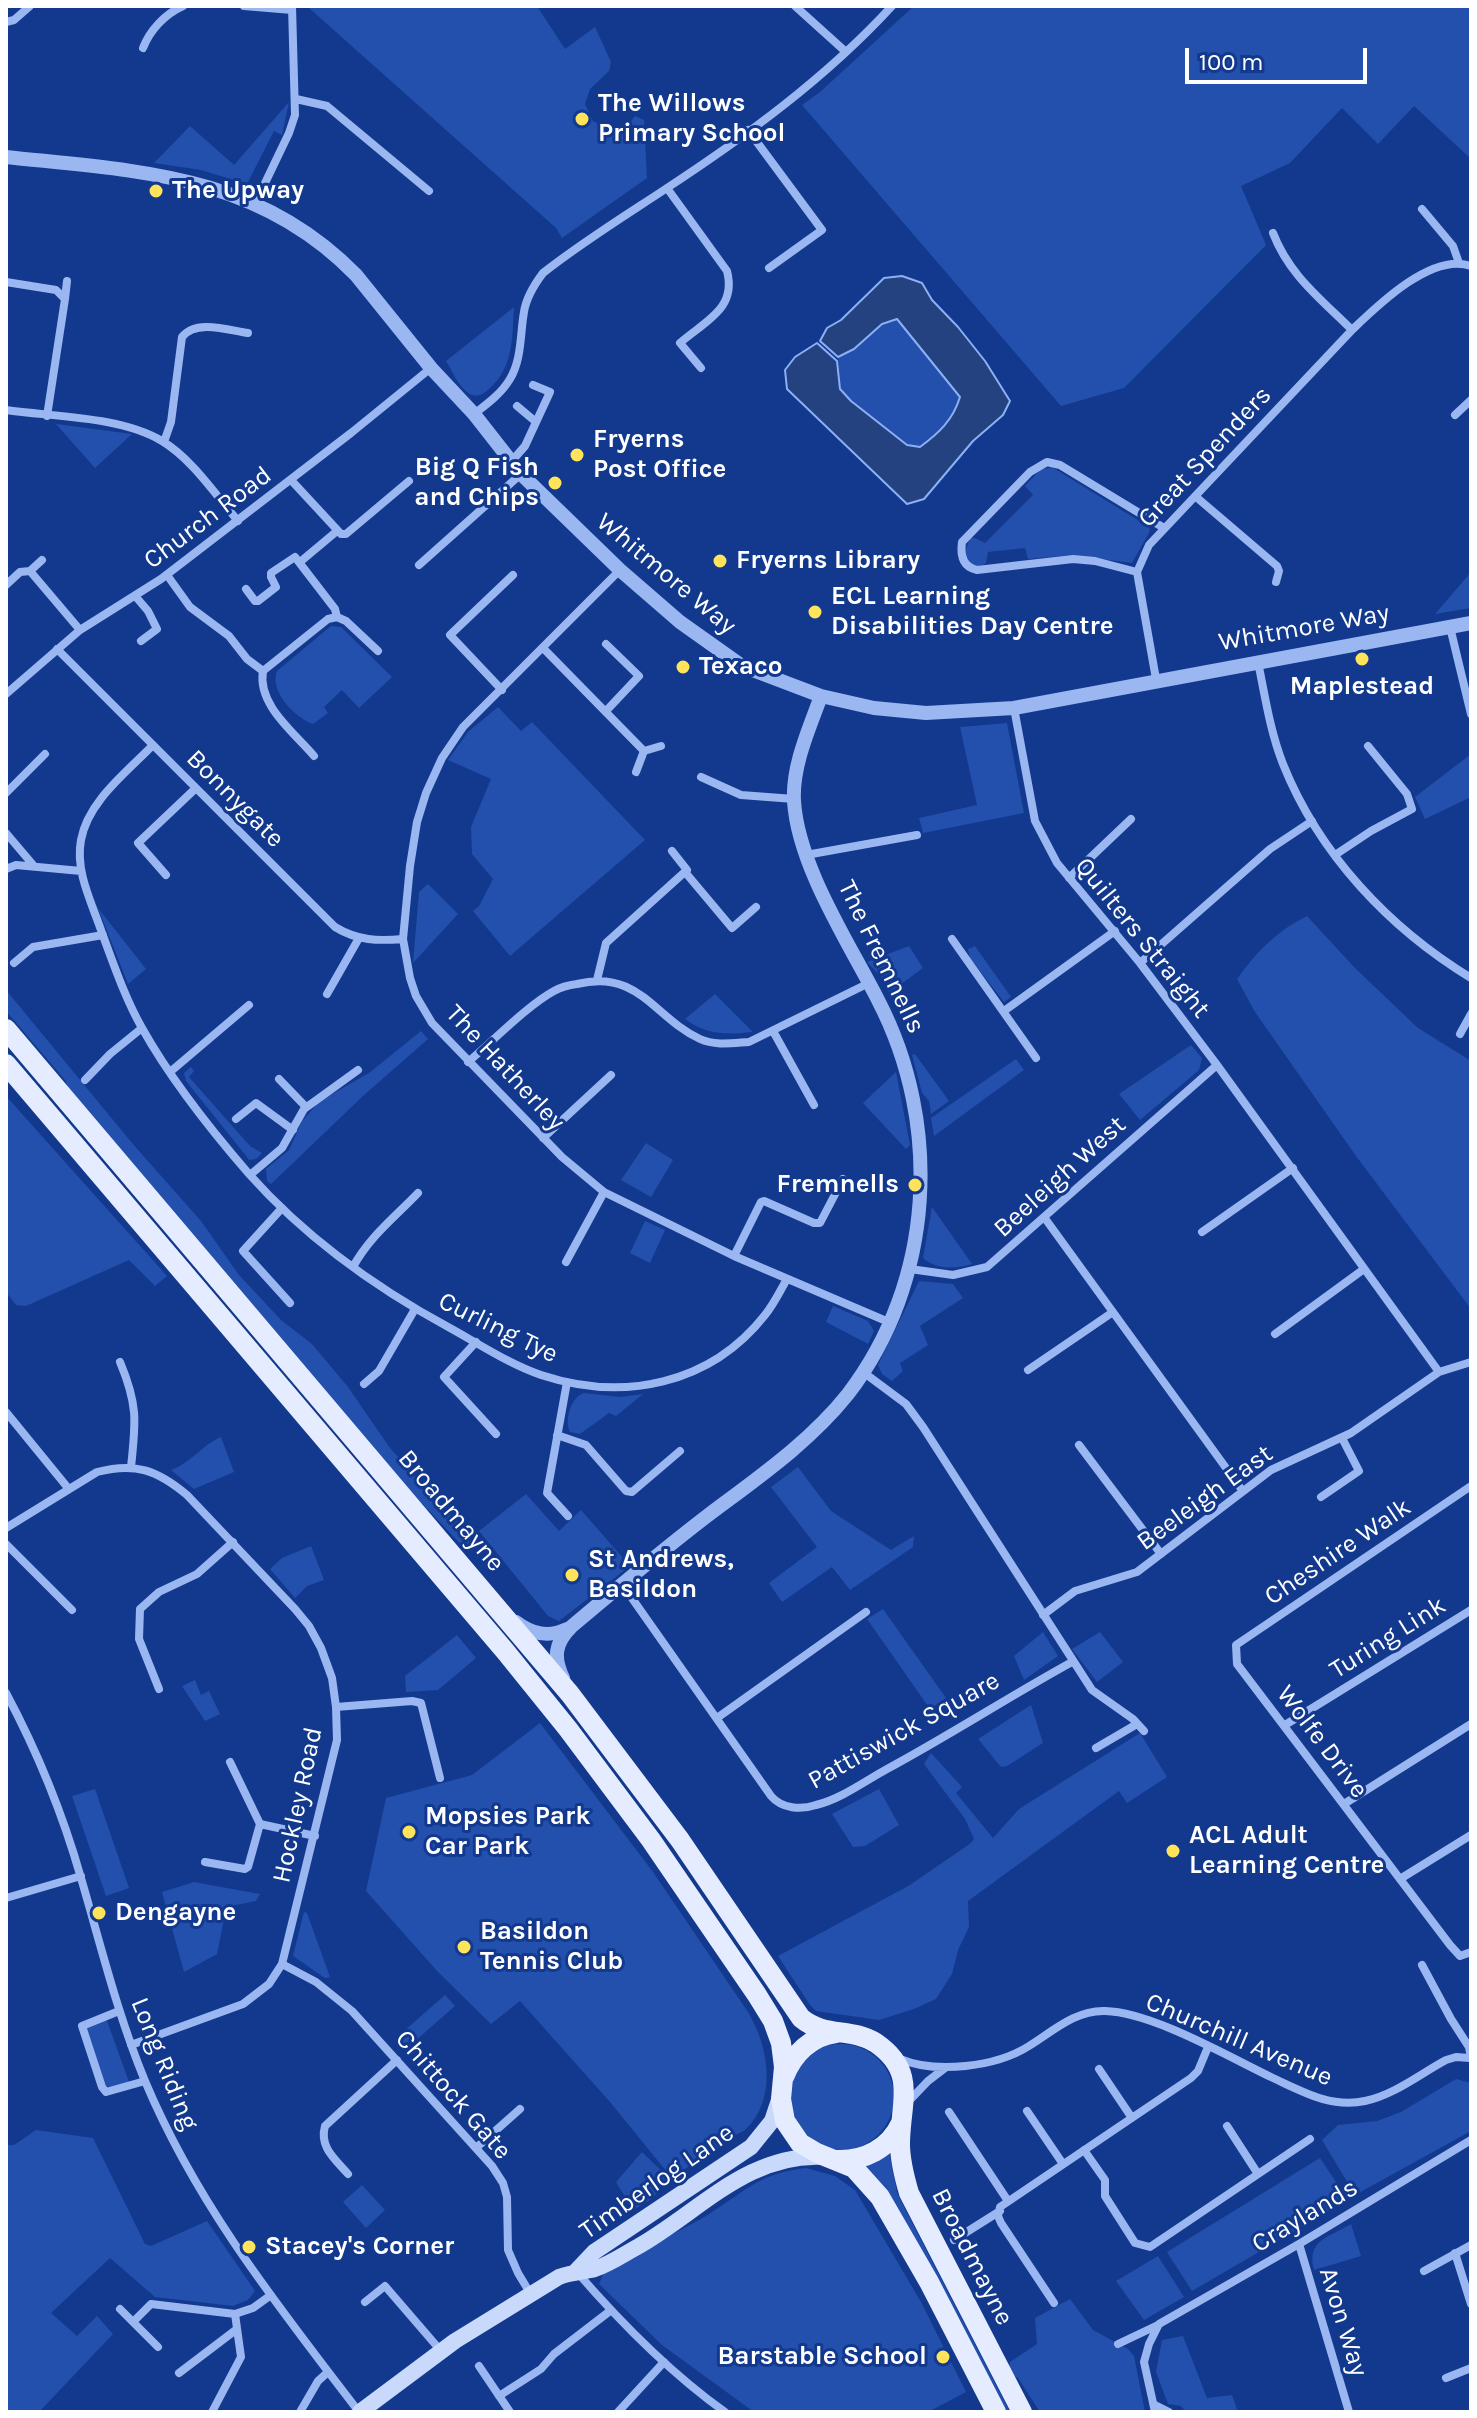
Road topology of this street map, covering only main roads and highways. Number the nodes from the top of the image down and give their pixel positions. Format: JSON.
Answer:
{"nodes":[{"id":1,"x":6,"y":1029,"type":"edge"},
{"id":2,"x":6,"y":1064,"type":"edge"},
{"id":3,"x":837,"y":2033,"type":"junction"},
{"id":4,"x":782,"y":2084,"type":"junction"},
{"id":5,"x":904,"y":2112,"type":"junction"},
{"id":6,"x":831,"y":2158,"type":"junction"},
{"id":7,"x":576,"y":2271,"type":"junction"},
{"id":8,"x":359,"y":2412,"type":"edge"},
{"id":9,"x":996,"y":2412,"type":"edge"},
{"id":10,"x":1022,"y":2412,"type":"edge"}],
"edges":[{"from":1,"to":3,"type":"main road","name":"Broadmayne"},
{"from":2,"to":4,"type":"main road","name":"Broadmayne"},
{"from":3,"to":4,"type":"main road"},
{"from":3,"to":5,"type":"main road","name":"Broadmayne"},
{"from":4,"to":6,"type":"main road","name":"Broadmayne"},
{"from":4,"to":7,"type":"main road","name":"Timberlog Lane"},
{"from":5,"to":6,"type":"main road"},
{"from":5,"to":10,"type":"main road","name":"Broadmayne"},
{"from":6,"to":7,"type":"main road","name":"Timberlog Lane"},
{"from":6,"to":9,"type":"main road","name":"Broadmayne"},
{"from":7,"to":8,"type":"main road","name":"Timberlog Lane"}]}
